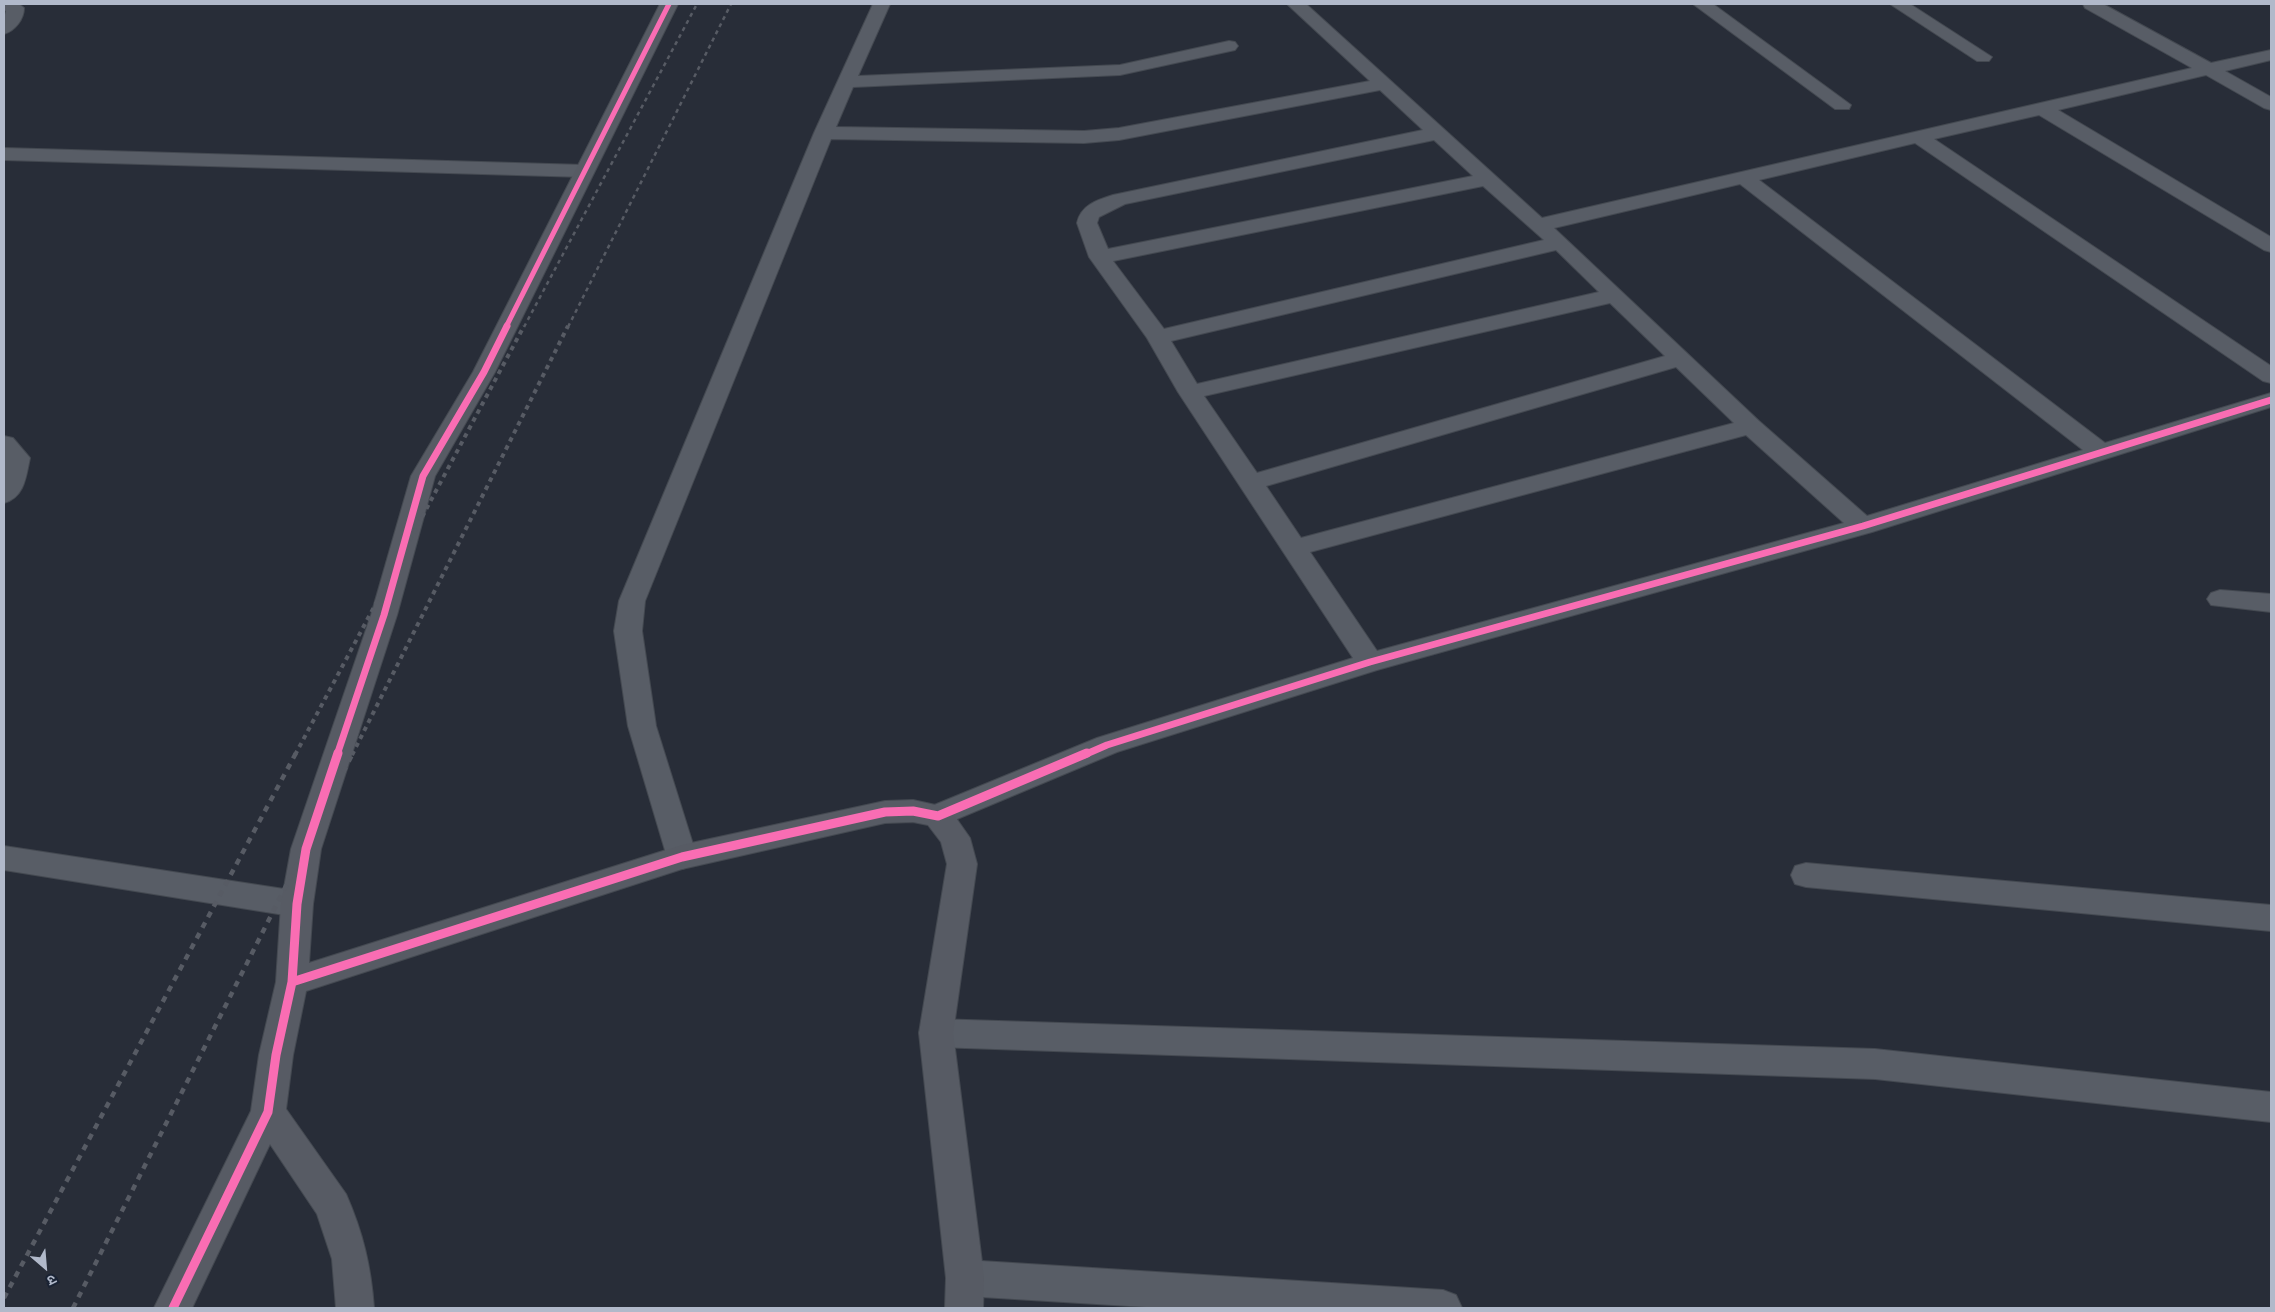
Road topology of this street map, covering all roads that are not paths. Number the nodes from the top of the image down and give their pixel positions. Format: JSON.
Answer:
{"nodes":[{"id":1,"x":669,"y":4,"type":"edge"},
{"id":2,"x":881,"y":4,"type":"edge"},
{"id":3,"x":1296,"y":4,"type":"edge"},
{"id":4,"x":1702,"y":4,"type":"edge"},
{"id":5,"x":1899,"y":4,"type":"edge"},
{"id":6,"x":2091,"y":4,"type":"edge"},
{"id":7,"x":13,"y":6,"type":"edge"},
{"id":8,"x":4,"y":29,"type":"edge"},
{"id":9,"x":1229,"y":46,"type":"dead end"},
{"id":10,"x":2271,"y":56,"type":"edge"},
{"id":11,"x":1983,"y":57,"type":"dead end"},
{"id":12,"x":2209,"y":70,"type":"junction"},
{"id":13,"x":846,"y":82,"type":"junction"},
{"id":14,"x":1383,"y":84,"type":"junction"},
{"id":15,"x":2271,"y":104,"type":"edge"},
{"id":16,"x":1842,"y":105,"type":"dead end"},
{"id":17,"x":2041,"y":108,"type":"junction"},
{"id":18,"x":824,"y":133,"type":"junction"},
{"id":19,"x":1439,"y":133,"type":"junction"},
{"id":20,"x":1918,"y":137,"type":"junction"},
{"id":21,"x":4,"y":154,"type":"edge"},
{"id":22,"x":584,"y":172,"type":"junction"},
{"id":23,"x":1743,"y":177,"type":"junction"},
{"id":24,"x":1487,"y":179,"type":"junction"},
{"id":25,"x":1538,"y":225,"type":"junction"},
{"id":26,"x":1560,"y":242,"type":"junction"},
{"id":27,"x":2271,"y":246,"type":"edge"},
{"id":28,"x":1100,"y":257,"type":"junction"},
{"id":29,"x":1614,"y":295,"type":"junction"},
{"id":30,"x":1158,"y":337,"type":"junction"},
{"id":31,"x":1680,"y":358,"type":"junction"},
{"id":32,"x":2271,"y":376,"type":"edge"},
{"id":33,"x":1190,"y":392,"type":"junction"},
{"id":34,"x":2271,"y":400,"type":"edge"},
{"id":35,"x":1751,"y":426,"type":"junction"},
{"id":36,"x":4,"y":443,"type":"edge"},
{"id":37,"x":2101,"y":452,"type":"junction"},
{"id":38,"x":1250,"y":483,"type":"junction"},
{"id":39,"x":4,"y":495,"type":"edge"},
{"id":40,"x":1863,"y":526,"type":"junction"},
{"id":41,"x":1295,"y":548,"type":"junction"},
{"id":42,"x":2220,"y":599,"type":"dead end"},
{"id":43,"x":2271,"y":603,"type":"edge"},
{"id":44,"x":1370,"y":662,"type":"junction"},
{"id":45,"x":938,"y":816,"type":"junction"},
{"id":46,"x":4,"y":858,"type":"edge"},
{"id":47,"x":670,"y":860,"type":"junction"},
{"id":48,"x":1806,"y":875,"type":"dead end"},
{"id":49,"x":297,"y":904,"type":"junction"},
{"id":50,"x":2271,"y":918,"type":"edge"},
{"id":51,"x":292,"y":982,"type":"junction"},
{"id":52,"x":936,"y":1033,"type":"junction"},
{"id":53,"x":2271,"y":1107,"type":"edge"},
{"id":54,"x":268,"y":1112,"type":"junction"},
{"id":55,"x":965,"y":1293,"type":"edge"},
{"id":56,"x":174,"y":1308,"type":"edge"},
{"id":57,"x":354,"y":1308,"type":"edge"},
{"id":58,"x":1443,"y":1308,"type":"edge"}],
"edges":[{"from":1,"to":22,"type":"street"},
{"from":2,"to":13,"type":"street"},
{"from":3,"to":14,"type":"street"},
{"from":4,"to":16,"type":"street"},
{"from":5,"to":11,"type":"street"},
{"from":6,"to":12,"type":"street"},
{"from":7,"to":8,"type":"street"},
{"from":9,"to":13,"type":"street"},
{"from":10,"to":12,"type":"street"},
{"from":12,"to":15,"type":"street"},
{"from":12,"to":17,"type":"street"},
{"from":13,"to":18,"type":"street"},
{"from":14,"to":18,"type":"street"},
{"from":14,"to":19,"type":"street"},
{"from":17,"to":20,"type":"street"},
{"from":17,"to":27,"type":"street"},
{"from":18,"to":47,"type":"street"},
{"from":19,"to":24,"type":"street"},
{"from":19,"to":28,"type":"street"},
{"from":20,"to":23,"type":"street"},
{"from":20,"to":32,"type":"street"},
{"from":21,"to":22,"type":"street"},
{"from":22,"to":49,"type":"street"},
{"from":23,"to":25,"type":"street"},
{"from":23,"to":37,"type":"street"},
{"from":24,"to":25,"type":"street"},
{"from":24,"to":28,"type":"street"},
{"from":25,"to":26,"type":"street"},
{"from":26,"to":29,"type":"street"},
{"from":26,"to":30,"type":"street"},
{"from":28,"to":30,"type":"street"},
{"from":29,"to":31,"type":"street"},
{"from":29,"to":33,"type":"street"},
{"from":30,"to":33,"type":"street"},
{"from":31,"to":35,"type":"street"},
{"from":31,"to":38,"type":"street"},
{"from":33,"to":38,"type":"street"},
{"from":34,"to":37,"type":"street"},
{"from":35,"to":40,"type":"street"},
{"from":35,"to":41,"type":"street"},
{"from":36,"to":39,"type":"street"},
{"from":37,"to":40,"type":"street"},
{"from":38,"to":41,"type":"street"},
{"from":40,"to":44,"type":"street"},
{"from":41,"to":44,"type":"street"},
{"from":42,"to":43,"type":"street"},
{"from":44,"to":45,"type":"street"},
{"from":45,"to":47,"type":"street"},
{"from":45,"to":52,"type":"street"},
{"from":46,"to":49,"type":"street"},
{"from":47,"to":51,"type":"street"},
{"from":48,"to":50,"type":"street"},
{"from":49,"to":51,"type":"street"},
{"from":51,"to":54,"type":"street"},
{"from":52,"to":53,"type":"street"},
{"from":52,"to":55,"type":"street"},
{"from":54,"to":56,"type":"street"},
{"from":54,"to":57,"type":"street"},
{"from":55,"to":58,"type":"street"}]}
